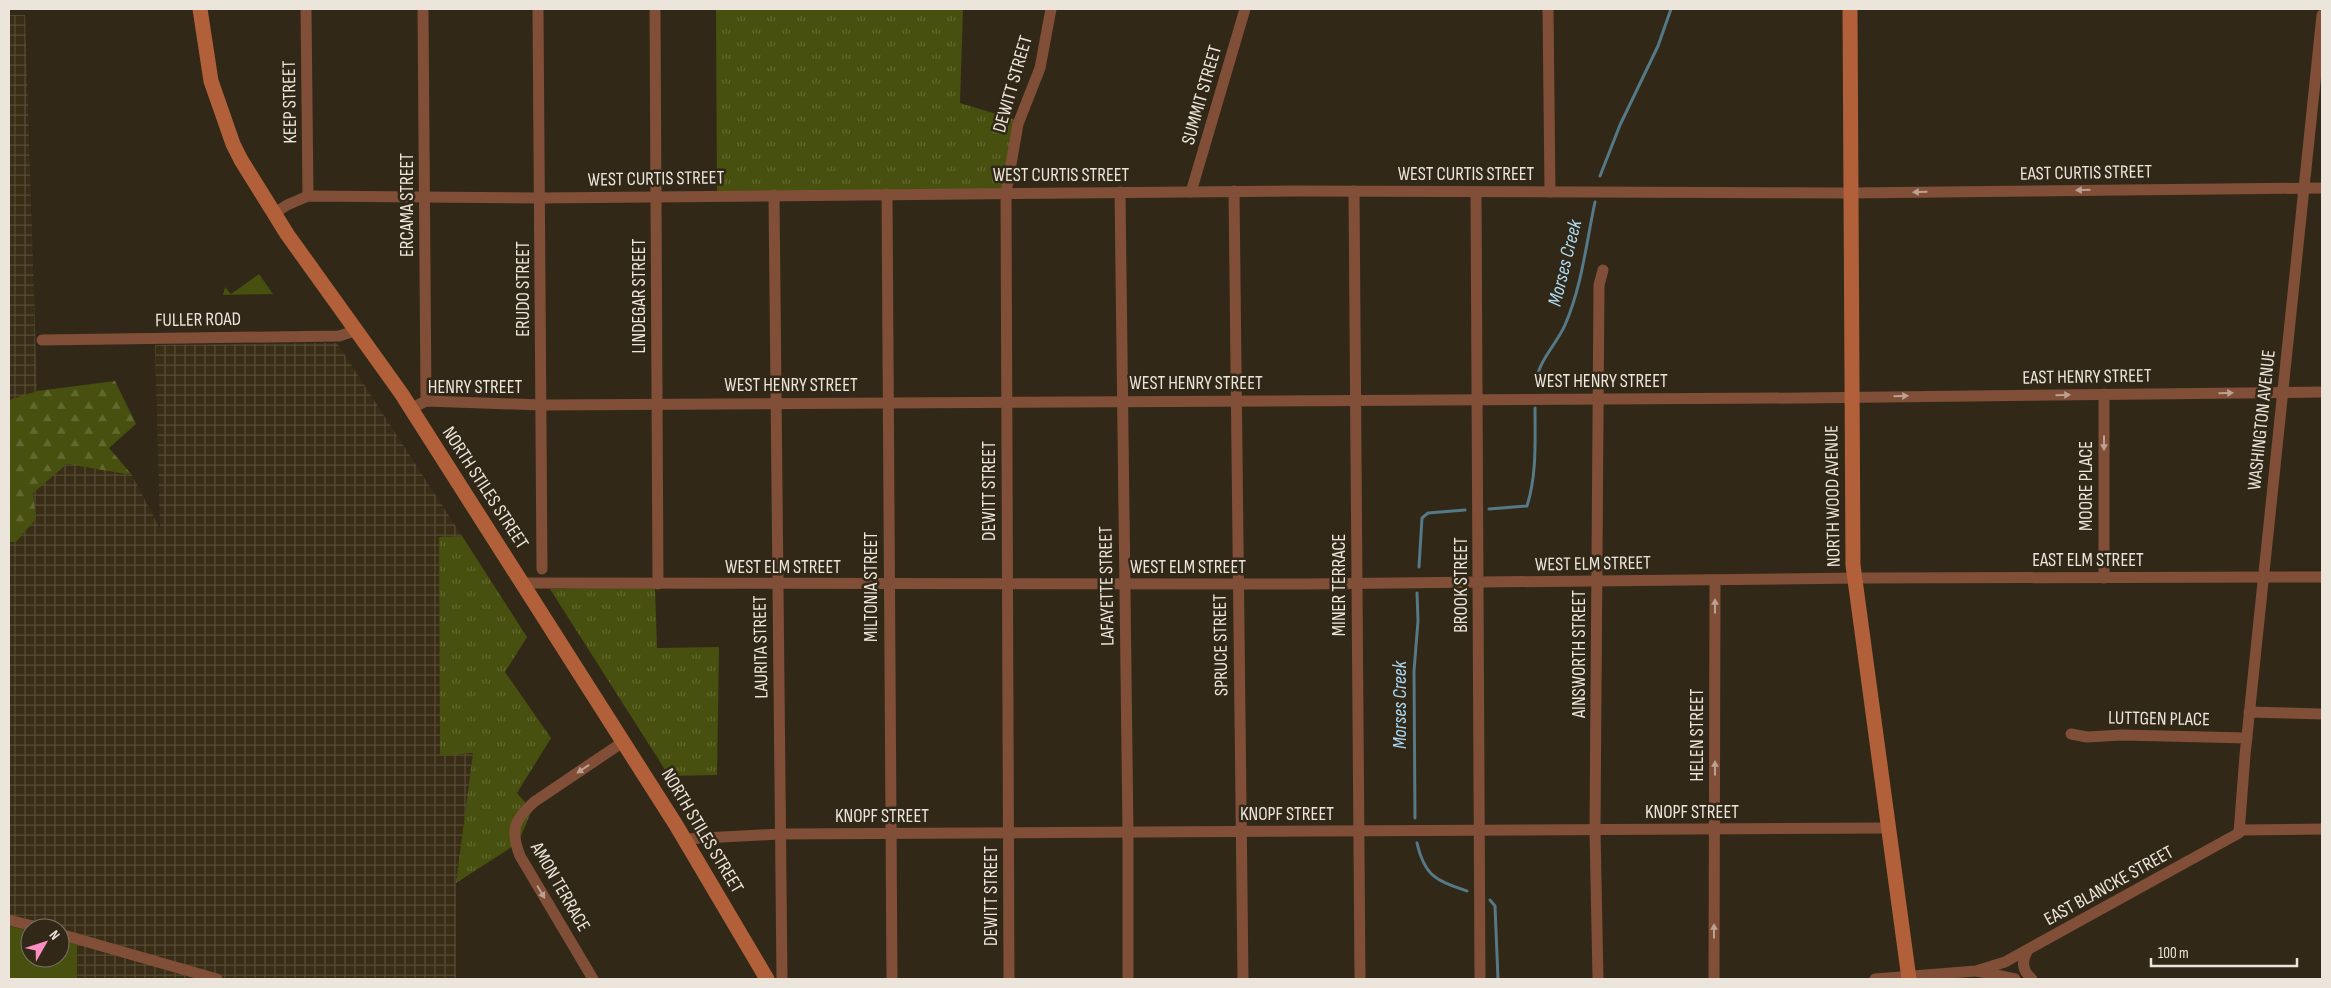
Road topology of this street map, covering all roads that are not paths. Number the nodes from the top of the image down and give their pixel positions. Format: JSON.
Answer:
{"nodes":[{"id":1,"x":200,"y":9,"type":"edge"},
{"id":2,"x":306,"y":9,"type":"edge"},
{"id":3,"x":423,"y":9,"type":"edge"},
{"id":4,"x":538,"y":9,"type":"edge"},
{"id":5,"x":655,"y":9,"type":"edge"},
{"id":6,"x":1051,"y":9,"type":"edge"},
{"id":7,"x":1245,"y":9,"type":"edge"},
{"id":8,"x":1548,"y":9,"type":"edge"},
{"id":9,"x":1850,"y":9,"type":"edge"},
{"id":10,"x":2322,"y":15,"type":"edge"},
{"id":11,"x":2304,"y":188,"type":"junction"},
{"id":12,"x":2322,"y":188,"type":"edge"},
{"id":13,"x":1234,"y":191,"type":"junction"},
{"id":14,"x":1354,"y":191,"type":"junction"},
{"id":15,"x":1120,"y":192,"type":"junction"},
{"id":16,"x":1191,"y":192,"type":"junction"},
{"id":17,"x":1476,"y":192,"type":"junction"},
{"id":18,"x":1550,"y":192,"type":"junction"},
{"id":19,"x":1006,"y":193,"type":"junction"},
{"id":20,"x":1851,"y":193,"type":"junction"},
{"id":21,"x":886,"y":194,"type":"junction"},
{"id":22,"x":425,"y":195,"type":"junction"},
{"id":23,"x":774,"y":195,"type":"junction"},
{"id":24,"x":308,"y":196,"type":"junction"},
{"id":25,"x":656,"y":196,"type":"junction"},
{"id":26,"x":539,"y":198,"type":"junction"},
{"id":27,"x":275,"y":213,"type":"junction"},
{"id":28,"x":1603,"y":270,"type":"dead end"},
{"id":29,"x":355,"y":331,"type":"junction"},
{"id":30,"x":42,"y":340,"type":"dead end"},
{"id":31,"x":2283,"y":392,"type":"junction"},
{"id":32,"x":2322,"y":392,"type":"edge"},
{"id":33,"x":2104,"y":394,"type":"junction"},
{"id":34,"x":1852,"y":397,"type":"junction"},
{"id":35,"x":1598,"y":398,"type":"junction"},
{"id":36,"x":1478,"y":399,"type":"junction"},
{"id":37,"x":1123,"y":400,"type":"junction"},
{"id":38,"x":1236,"y":400,"type":"junction"},
{"id":39,"x":1355,"y":400,"type":"junction"},
{"id":40,"x":426,"y":401,"type":"junction"},
{"id":41,"x":1006,"y":401,"type":"junction"},
{"id":42,"x":776,"y":402,"type":"junction"},
{"id":43,"x":888,"y":402,"type":"junction"},
{"id":44,"x":657,"y":403,"type":"junction"},
{"id":45,"x":541,"y":405,"type":"junction"},
{"id":46,"x":410,"y":409,"type":"junction"},
{"id":47,"x":542,"y":569,"type":"dead end"},
{"id":48,"x":2264,"y":577,"type":"junction"},
{"id":49,"x":2322,"y":577,"type":"edge"},
{"id":50,"x":1854,"y":578,"type":"junction"},
{"id":51,"x":2104,"y":578,"type":"junction"},
{"id":52,"x":1715,"y":580,"type":"junction"},
{"id":53,"x":1597,"y":581,"type":"junction"},
{"id":54,"x":1478,"y":582,"type":"junction"},
{"id":55,"x":522,"y":583,"type":"junction"},
{"id":56,"x":658,"y":584,"type":"junction"},
{"id":57,"x":778,"y":584,"type":"junction"},
{"id":58,"x":889,"y":584,"type":"junction"},
{"id":59,"x":1006,"y":584,"type":"junction"},
{"id":60,"x":1125,"y":584,"type":"junction"},
{"id":61,"x":1238,"y":584,"type":"junction"},
{"id":62,"x":1357,"y":584,"type":"junction"},
{"id":63,"x":2249,"y":712,"type":"junction"},
{"id":64,"x":2322,"y":714,"type":"edge"},
{"id":65,"x":2071,"y":734,"type":"dead end"},
{"id":66,"x":2246,"y":738,"type":"junction"},
{"id":67,"x":623,"y":742,"type":"junction"},
{"id":68,"x":1889,"y":828,"type":"junction"},
{"id":69,"x":1714,"y":829,"type":"junction"},
{"id":70,"x":2322,"y":829,"type":"edge"},
{"id":71,"x":1480,"y":830,"type":"junction"},
{"id":72,"x":1595,"y":830,"type":"junction"},
{"id":73,"x":2239,"y":830,"type":"junction"},
{"id":74,"x":1359,"y":831,"type":"junction"},
{"id":75,"x":1128,"y":832,"type":"junction"},
{"id":76,"x":1241,"y":832,"type":"junction"},
{"id":77,"x":1008,"y":833,"type":"junction"},
{"id":78,"x":780,"y":834,"type":"junction"},
{"id":79,"x":890,"y":834,"type":"junction"},
{"id":80,"x":685,"y":839,"type":"junction"},
{"id":81,"x":70,"y":937,"type":"edge"},
{"id":82,"x":2028,"y":950,"type":"junction"},
{"id":83,"x":1976,"y":971,"type":"junction"},
{"id":84,"x":1909,"y":978,"type":"edge"},
{"id":85,"x":217,"y":979,"type":"edge"},
{"id":86,"x":593,"y":979,"type":"edge"},
{"id":87,"x":767,"y":979,"type":"edge"},
{"id":88,"x":782,"y":979,"type":"edge"},
{"id":89,"x":892,"y":979,"type":"edge"},
{"id":90,"x":1009,"y":979,"type":"edge"},
{"id":91,"x":1128,"y":979,"type":"edge"},
{"id":92,"x":1243,"y":979,"type":"edge"},
{"id":93,"x":1360,"y":979,"type":"edge"},
{"id":94,"x":1480,"y":979,"type":"edge"},
{"id":95,"x":1598,"y":979,"type":"edge"},
{"id":96,"x":1714,"y":979,"type":"edge"},
{"id":97,"x":1875,"y":979,"type":"edge"},
{"id":98,"x":2015,"y":979,"type":"edge"},
{"id":99,"x":2032,"y":979,"type":"edge"}],
"edges":[{"from":1,"to":27,"type":"main road","name":"NORTH STILES STREET"},
{"from":2,"to":24,"type":"street","name":"KEEP STREET"},
{"from":3,"to":22,"type":"street","name":"ERCAMA STREET"},
{"from":4,"to":26,"type":"street","name":"ERUDO STREET"},
{"from":5,"to":25,"type":"street","name":"LINDEGAR STREET"},
{"from":6,"to":19,"type":"street","name":"DEWITT STREET"},
{"from":7,"to":16,"type":"street","name":"SUMMIT STREET"},
{"from":8,"to":18,"type":"street"},
{"from":9,"to":20,"type":"main road","name":"NORTH WOOD AVENUE"},
{"from":10,"to":11,"type":"street","name":"WASHINGTON AVENUE"},
{"from":11,"to":12,"type":"street","name":"EAST CURTIS STREET"},
{"from":11,"to":20,"type":"street","name":"EAST CURTIS STREET","one_way":true},
{"from":11,"to":31,"type":"street","name":"WASHINGTON AVENUE"},
{"from":13,"to":14,"type":"street","name":"WEST CURTIS STREET"},
{"from":13,"to":16,"type":"street","name":"WEST CURTIS STREET"},
{"from":13,"to":38,"type":"street","name":"SPRUCE STREET"},
{"from":14,"to":17,"type":"street","name":"WEST CURTIS STREET"},
{"from":14,"to":39,"type":"street","name":"MINER TERRACE"},
{"from":15,"to":16,"type":"street","name":"WEST CURTIS STREET"},
{"from":15,"to":19,"type":"street","name":"WEST CURTIS STREET"},
{"from":15,"to":37,"type":"street","name":"LAFAYETTE STREET"},
{"from":17,"to":18,"type":"street","name":"WEST CURTIS STREET"},
{"from":17,"to":36,"type":"street","name":"BROOK STREET"},
{"from":18,"to":20,"type":"street","name":"WEST CURTIS STREET"},
{"from":19,"to":21,"type":"street","name":"WEST CURTIS STREET"},
{"from":19,"to":41,"type":"street","name":"DEWITT STREET"},
{"from":20,"to":34,"type":"main road","name":"NORTH WOOD AVENUE"},
{"from":21,"to":23,"type":"street","name":"WEST CURTIS STREET"},
{"from":21,"to":43,"type":"street","name":"MILTONIA STREET"},
{"from":22,"to":24,"type":"street","name":"WEST CURTIS STREET"},
{"from":22,"to":26,"type":"street","name":"WEST CURTIS STREET"},
{"from":22,"to":40,"type":"street","name":"ERCAMA STREET"},
{"from":23,"to":25,"type":"street","name":"WEST CURTIS STREET"},
{"from":23,"to":42,"type":"street","name":"LAURITA STREET"},
{"from":24,"to":27,"type":"street","name":"WEST CURTIS STREET"},
{"from":25,"to":26,"type":"street","name":"WEST CURTIS STREET"},
{"from":25,"to":44,"type":"street","name":"LINDEGAR STREET"},
{"from":26,"to":45,"type":"street","name":"ERUDO STREET"},
{"from":27,"to":29,"type":"main road","name":"NORTH STILES STREET"},
{"from":28,"to":35,"type":"street","name":"AINSWORTH STREET"},
{"from":29,"to":30,"type":"street","name":"FULLER ROAD"},
{"from":29,"to":46,"type":"main road","name":"NORTH STILES STREET"},
{"from":31,"to":32,"type":"street","name":"EAST HENRY STREET"},
{"from":33,"to":31,"type":"street","name":"EAST HENRY STREET","one_way":true},
{"from":31,"to":48,"type":"street","name":"WASHINGTON AVENUE"},
{"from":34,"to":33,"type":"street","name":"EAST HENRY STREET","one_way":true},
{"from":33,"to":51,"type":"street","name":"MOORE PLACE","one_way":true},
{"from":34,"to":35,"type":"street","name":"WEST HENRY STREET"},
{"from":34,"to":50,"type":"main road","name":"NORTH WOOD AVENUE"},
{"from":35,"to":36,"type":"street","name":"WEST HENRY STREET"},
{"from":35,"to":53,"type":"street","name":"AINSWORTH STREET"},
{"from":36,"to":39,"type":"street","name":"WEST HENRY STREET"},
{"from":36,"to":54,"type":"street","name":"BROOK STREET"},
{"from":37,"to":38,"type":"street","name":"WEST HENRY STREET"},
{"from":37,"to":41,"type":"street","name":"WEST HENRY STREET"},
{"from":37,"to":60,"type":"street","name":"LAFAYETTE STREET"},
{"from":38,"to":39,"type":"street","name":"WEST HENRY STREET"},
{"from":38,"to":61,"type":"street","name":"SPRUCE STREET"},
{"from":39,"to":62,"type":"street","name":"MINER TERRACE"},
{"from":40,"to":45,"type":"street","name":"HENRY STREET"},
{"from":40,"to":46,"type":"street","name":"HENRY STREET"},
{"from":41,"to":43,"type":"street","name":"WEST HENRY STREET"},
{"from":41,"to":59,"type":"street","name":"DEWITT STREET"},
{"from":42,"to":43,"type":"street","name":"WEST HENRY STREET"},
{"from":42,"to":44,"type":"street","name":"WEST HENRY STREET"},
{"from":42,"to":57,"type":"street","name":"LAURITA STREET"},
{"from":43,"to":58,"type":"street","name":"MILTONIA STREET"},
{"from":44,"to":45,"type":"street","name":"WEST HENRY STREET"},
{"from":44,"to":56,"type":"street","name":"LINDEGAR STREET"},
{"from":45,"to":47,"type":"street","name":"ERUDO STREET"},
{"from":46,"to":55,"type":"main road","name":"NORTH STILES STREET"},
{"from":48,"to":49,"type":"street","name":"EAST ELM STREET"},
{"from":48,"to":51,"type":"street","name":"EAST ELM STREET"},
{"from":48,"to":63,"type":"street","name":"WASHINGTON AVENUE"},
{"from":50,"to":51,"type":"street","name":"EAST ELM STREET"},
{"from":50,"to":52,"type":"street","name":"WEST ELM STREET"},
{"from":50,"to":68,"type":"main road","name":"NORTH WOOD AVENUE"},
{"from":52,"to":53,"type":"street","name":"WEST ELM STREET"},
{"from":69,"to":52,"type":"street","name":"HELEN STREET","one_way":true},
{"from":53,"to":54,"type":"street","name":"WEST ELM STREET"},
{"from":53,"to":72,"type":"street","name":"AINSWORTH STREET"},
{"from":54,"to":62,"type":"street","name":"WEST ELM STREET"},
{"from":54,"to":71,"type":"street","name":"BROOK STREET"},
{"from":55,"to":56,"type":"street","name":"WEST ELM STREET"},
{"from":55,"to":67,"type":"main road","name":"NORTH STILES STREET"},
{"from":56,"to":57,"type":"street","name":"WEST ELM STREET"},
{"from":57,"to":58,"type":"street","name":"WEST ELM STREET"},
{"from":57,"to":78,"type":"street","name":"LAURITA STREET"},
{"from":58,"to":59,"type":"street","name":"WEST ELM STREET"},
{"from":58,"to":79,"type":"street","name":"MILTONIA STREET"},
{"from":59,"to":60,"type":"street","name":"WEST ELM STREET"},
{"from":59,"to":77,"type":"street","name":"DEWITT STREET"},
{"from":60,"to":61,"type":"street","name":"WEST ELM STREET"},
{"from":60,"to":75,"type":"street","name":"LAFAYETTE STREET"},
{"from":61,"to":62,"type":"street","name":"WEST ELM STREET"},
{"from":61,"to":76,"type":"street","name":"SPRUCE STREET"},
{"from":62,"to":74,"type":"street","name":"MINER TERRACE"},
{"from":63,"to":64,"type":"street"},
{"from":63,"to":66,"type":"street","name":"WASHINGTON AVENUE"},
{"from":65,"to":66,"type":"street","name":"LUTTGEN PLACE"},
{"from":66,"to":73,"type":"street","name":"WASHINGTON AVENUE"},
{"from":67,"to":80,"type":"main road","name":"NORTH STILES STREET"},
{"from":67,"to":86,"type":"street","name":"AMON TERRACE","one_way":true},
{"from":68,"to":69,"type":"street","name":"KNOPF STREET"},
{"from":68,"to":84,"type":"main road","name":"NORTH WOOD AVENUE"},
{"from":69,"to":72,"type":"street","name":"KNOPF STREET"},
{"from":96,"to":69,"type":"street","name":"HELEN STREET","one_way":true},
{"from":70,"to":73,"type":"street"},
{"from":71,"to":72,"type":"street","name":"KNOPF STREET"},
{"from":71,"to":74,"type":"street","name":"KNOPF STREET"},
{"from":71,"to":94,"type":"street","name":"BROOK STREET"},
{"from":72,"to":95,"type":"street","name":"AINSWORTH STREET"},
{"from":73,"to":82,"type":"street","name":"EAST BLANCKE STREET"},
{"from":74,"to":76,"type":"street","name":"KNOPF STREET"},
{"from":74,"to":93,"type":"street","name":"MINER TERRACE"},
{"from":75,"to":76,"type":"street","name":"KNOPF STREET"},
{"from":75,"to":77,"type":"street","name":"KNOPF STREET"},
{"from":75,"to":91,"type":"street","name":"LAFAYETTE STREET"},
{"from":76,"to":92,"type":"street","name":"SPRUCE STREET"},
{"from":77,"to":79,"type":"street","name":"KNOPF STREET"},
{"from":77,"to":90,"type":"street","name":"DEWITT STREET"},
{"from":78,"to":79,"type":"street","name":"KNOPF STREET"},
{"from":78,"to":80,"type":"street","name":"KNOPF STREET"},
{"from":78,"to":88,"type":"street","name":"LAURITA STREET"},
{"from":79,"to":89,"type":"street","name":"MILTONIA STREET"},
{"from":80,"to":87,"type":"main road","name":"NORTH STILES STREET"},
{"from":81,"to":85,"type":"street"},
{"from":82,"to":83,"type":"street","name":"EAST BLANCKE STREET"},
{"from":82,"to":99,"type":"street"},
{"from":83,"to":84,"type":"street","name":"EAST BLANCKE STREET"},
{"from":83,"to":98,"type":"street"},
{"from":84,"to":97,"type":"street","name":"EAST BLANCKE STREET"}]}
